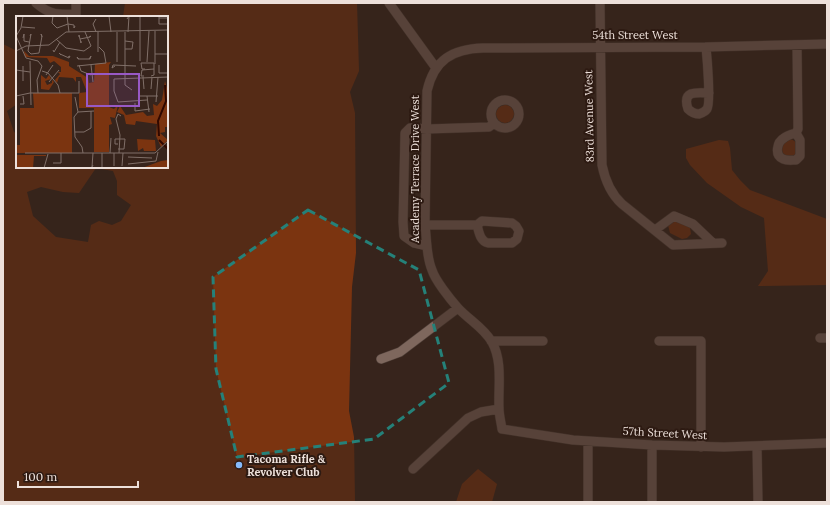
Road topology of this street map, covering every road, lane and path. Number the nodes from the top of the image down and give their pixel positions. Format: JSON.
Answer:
{"nodes":[{"id":1,"x":36,"y":3,"type":"edge"},
{"id":2,"x":76,"y":3,"type":"edge"},
{"id":3,"x":389,"y":3,"type":"edge"},
{"id":4,"x":600,"y":3,"type":"edge"},
{"id":5,"x":76,"y":16,"type":"edge"},
{"id":6,"x":827,"y":44,"type":"edge"},
{"id":7,"x":797,"y":45,"type":"junction"},
{"id":8,"x":600,"y":47,"type":"junction"},
{"id":9,"x":706,"y":47,"type":"junction"},
{"id":10,"x":446,"y":58,"type":"joint"},
{"id":11,"x":436,"y":68,"type":"junction"},
{"id":12,"x":708,"y":93,"type":"dead end"},
{"id":13,"x":494,"y":123,"type":"dead end"},
{"id":14,"x":426,"y":129,"type":"junction"},
{"id":15,"x":796,"y":133,"type":"dead end"},
{"id":16,"x":425,"y":225,"type":"junction"},
{"id":17,"x":476,"y":225,"type":"dead end"},
{"id":18,"x":655,"y":230,"type":"junction"},
{"id":19,"x":426,"y":246,"type":"junction"},
{"id":20,"x":458,"y":308,"type":"junction"},
{"id":21,"x":659,"y":340,"type":"dead end"},
{"id":22,"x":491,"y":341,"type":"junction"},
{"id":23,"x":543,"y":341,"type":"dead end"},
{"id":24,"x":381,"y":358,"type":"dead end"},
{"id":25,"x":499,"y":409,"type":"junction"},
{"id":26,"x":502,"y":429,"type":"joint"},
{"id":27,"x":588,"y":441,"type":"junction"},
{"id":28,"x":652,"y":444,"type":"junction"},
{"id":29,"x":827,"y":444,"type":"edge"},
{"id":30,"x":701,"y":446,"type":"junction"},
{"id":31,"x":758,"y":446,"type":"junction"},
{"id":32,"x":413,"y":469,"type":"dead end"},
{"id":33,"x":588,"y":502,"type":"edge"},
{"id":34,"x":652,"y":502,"type":"edge"},
{"id":35,"x":758,"y":502,"type":"edge"}],
"edges":[{"from":1,"to":5,"type":"street"},
{"from":2,"to":5,"type":"street"},
{"from":3,"to":11,"type":"street"},
{"from":4,"to":8,"type":"street","name":"83rd Avenue West"},
{"from":6,"to":7,"type":"street","name":"54th Street West"},
{"from":7,"to":9,"type":"street","name":"54th Street West"},
{"from":7,"to":15,"type":"street"},
{"from":8,"to":9,"type":"street","name":"54th Street West"},
{"from":8,"to":10,"type":"street","name":"54th Street West"},
{"from":8,"to":18,"type":"street","name":"83rd Avenue West"},
{"from":9,"to":12,"type":"street"},
{"from":10,"to":11,"type":"street","name":"Academy Terrace Drive West"},
{"from":11,"to":14,"type":"street","name":"Academy Terrace Drive West"},
{"from":13,"to":14,"type":"street"},
{"from":14,"to":16,"type":"street","name":"Academy Terrace Drive West"},
{"from":14,"to":19,"type":"street"},
{"from":16,"to":17,"type":"street"},
{"from":16,"to":19,"type":"street","name":"Academy Terrace Drive West"},
{"from":18,"to":18,"type":"street","name":"83rd Avenue West"},
{"from":19,"to":20,"type":"street","name":"Academy Terrace Drive West"},
{"from":20,"to":22,"type":"street","name":"Academy Terrace Drive West"},
{"from":20,"to":24,"type":"street"},
{"from":21,"to":30,"type":"street"},
{"from":22,"to":23,"type":"street"},
{"from":22,"to":25,"type":"street","name":"Academy Terrace Drive West"},
{"from":25,"to":26,"type":"street","name":"Academy Terrace Drive West"},
{"from":25,"to":32,"type":"street"},
{"from":26,"to":27,"type":"street","name":"57th Street West"},
{"from":27,"to":28,"type":"street","name":"57th Street West"},
{"from":27,"to":33,"type":"street"},
{"from":28,"to":30,"type":"street","name":"57th Street West"},
{"from":28,"to":34,"type":"street"},
{"from":29,"to":31,"type":"street","name":"57th Street West"},
{"from":30,"to":31,"type":"street","name":"57th Street West"},
{"from":31,"to":35,"type":"street"}]}
